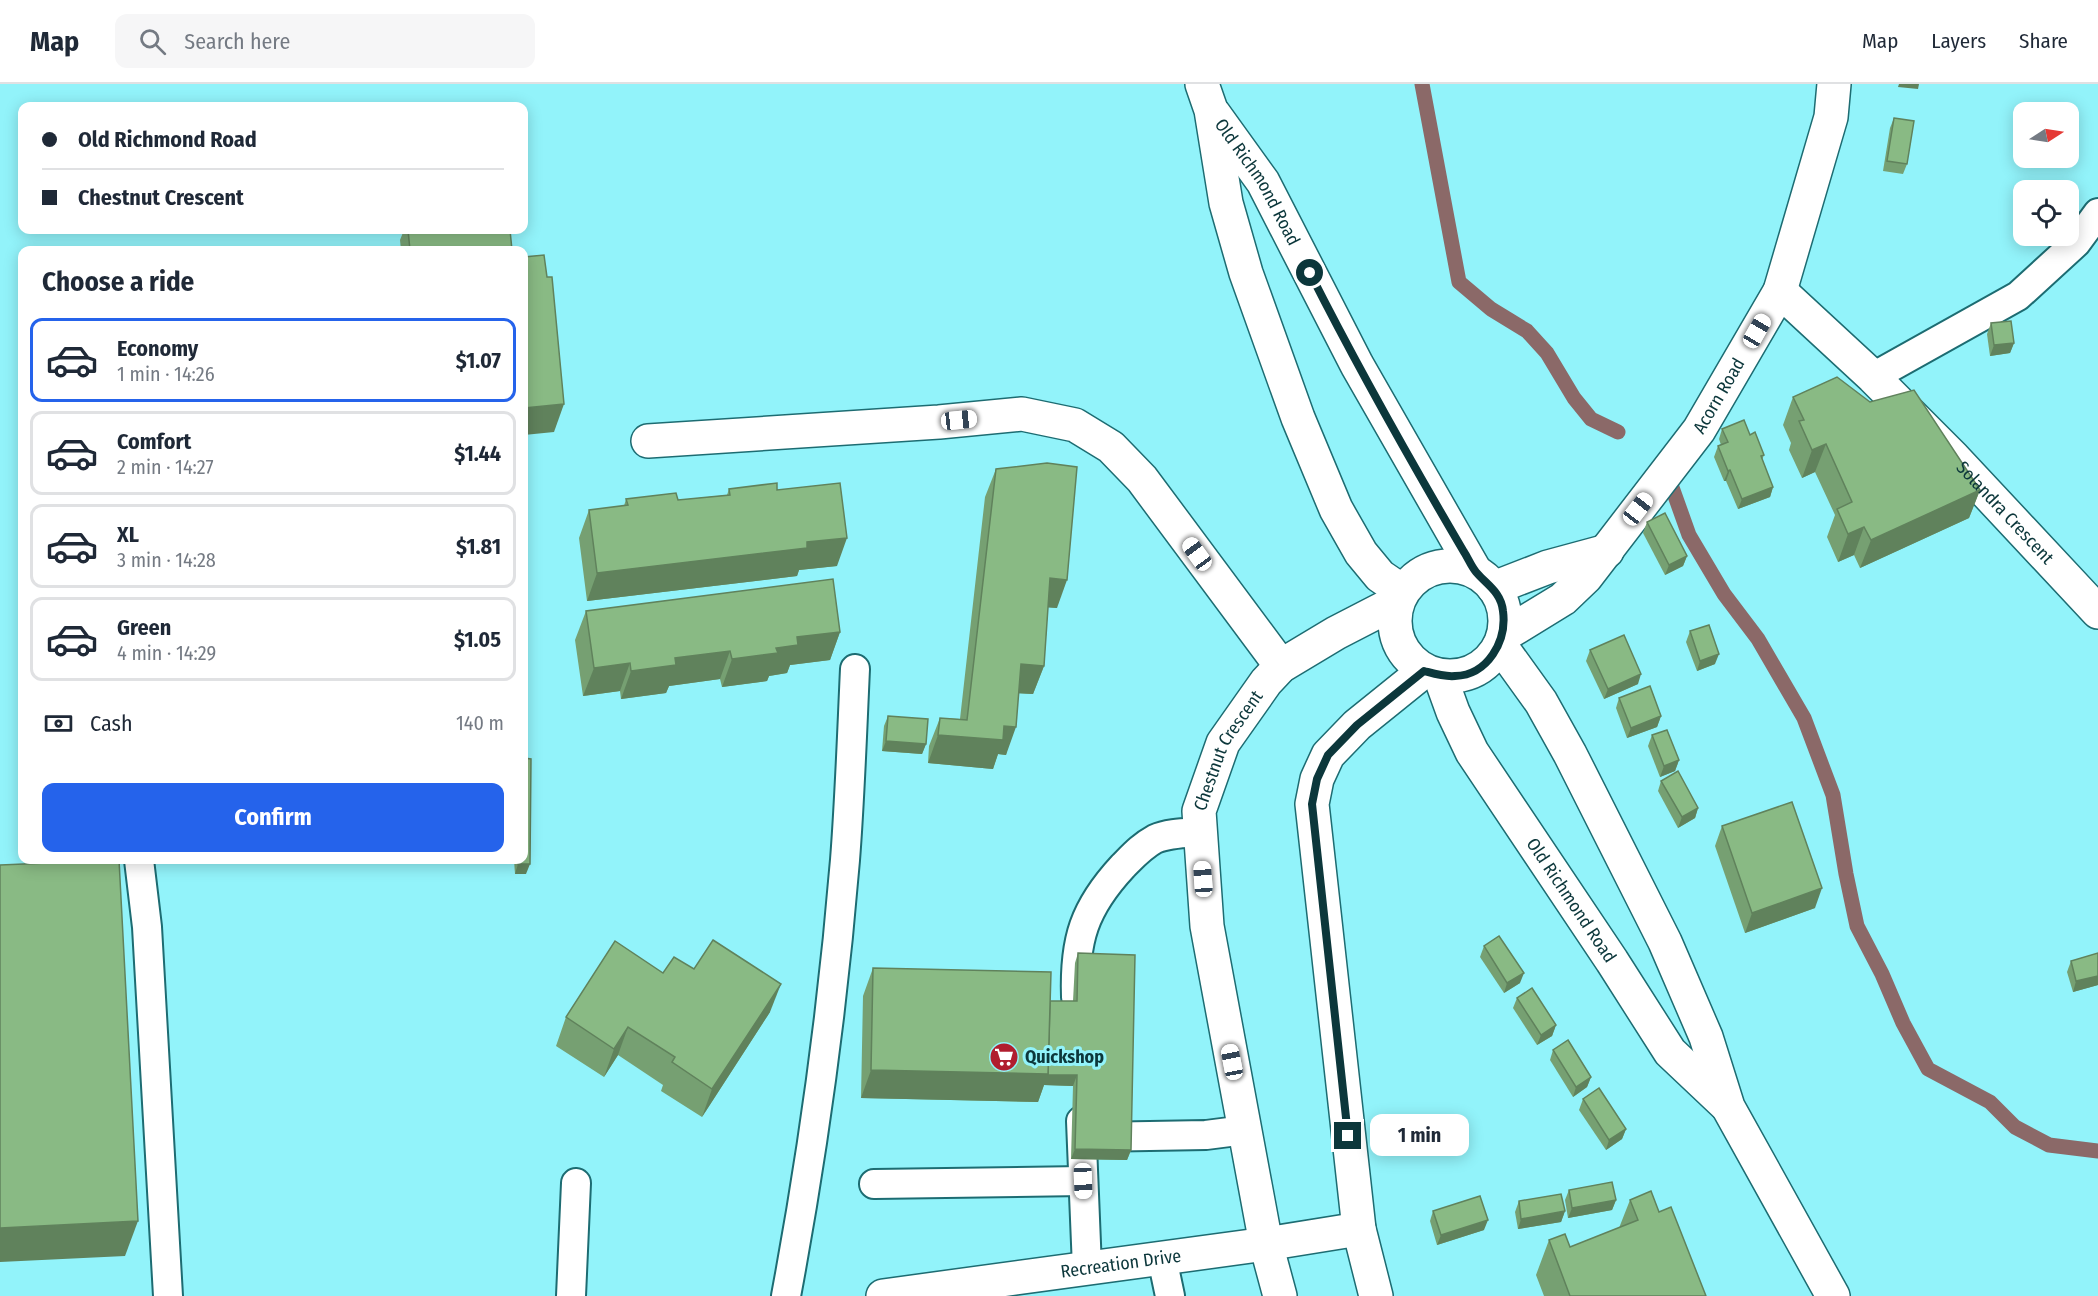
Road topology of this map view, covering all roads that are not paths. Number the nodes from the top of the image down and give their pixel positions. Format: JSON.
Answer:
{"nodes":[{"id":1,"x":1834,"y":84,"type":"edge"},
{"id":2,"x":1206,"y":97,"type":"edge"},
{"id":3,"x":2098,"y":213,"type":"edge"},
{"id":4,"x":1780,"y":291,"type":"junction"},
{"id":5,"x":1873,"y":377,"type":"junction"},
{"id":6,"x":648,"y":441,"type":"dead end"},
{"id":7,"x":1606,"y":550,"type":"junction"},
{"id":8,"x":1484,"y":579,"type":"junction"},
{"id":9,"x":1400,"y":596,"type":"junction"},
{"id":10,"x":2098,"y":612,"type":"edge"},
{"id":11,"x":1502,"y":640,"type":"junction"},
{"id":12,"x":1281,"y":666,"type":"junction"},
{"id":13,"x":855,"y":669,"type":"dead end"},
{"id":14,"x":1432,"y":673,"type":"junction"},
{"id":15,"x":1200,"y":832,"type":"junction"},
{"id":16,"x":139,"y":864,"type":"edge"},
{"id":17,"x":1077,"y":1018,"type":"edge"},
{"id":18,"x":1081,"y":1101,"type":"edge"},
{"id":19,"x":1728,"y":1107,"type":"junction"},
{"id":20,"x":1245,"y":1130,"type":"junction"},
{"id":21,"x":1082,"y":1137,"type":"junction"},
{"id":22,"x":1083,"y":1181,"type":"junction"},
{"id":23,"x":576,"y":1183,"type":"dead end"},
{"id":24,"x":874,"y":1184,"type":"dead end"},
{"id":25,"x":1359,"y":1229,"type":"junction"},
{"id":26,"x":1266,"y":1244,"type":"junction"},
{"id":27,"x":1162,"y":1258,"type":"junction"},
{"id":28,"x":1087,"y":1268,"type":"junction"},
{"id":29,"x":168,"y":1296,"type":"edge"},
{"id":30,"x":571,"y":1296,"type":"edge"},
{"id":31,"x":786,"y":1296,"type":"edge"},
{"id":32,"x":883,"y":1296,"type":"edge"},
{"id":33,"x":1170,"y":1296,"type":"edge"},
{"id":34,"x":1280,"y":1296,"type":"edge"},
{"id":35,"x":1376,"y":1296,"type":"edge"},
{"id":36,"x":1833,"y":1296,"type":"edge"}],
"edges":[{"from":1,"to":4,"type":"street","name":"Acorn Road"},
{"from":2,"to":8,"type":"street","name":"Old Richmond Road"},
{"from":2,"to":9,"type":"street","name":"Old Richmond Road"},
{"from":3,"to":5,"type":"lane"},
{"from":4,"to":5,"type":"street","name":"Solandra Crescent"},
{"from":4,"to":7,"type":"street","name":"Acorn Road"},
{"from":5,"to":10,"type":"street","name":"Solandra Crescent"},
{"from":6,"to":12,"type":"street"},
{"from":7,"to":8,"type":"street"},
{"from":7,"to":11,"type":"street","name":"Acorn Road"},
{"from":8,"to":9,"type":"street"},
{"from":8,"to":11,"type":"street","name":"Old Richmond Road"},
{"from":9,"to":12,"type":"street","name":"Chestnut Crescent"},
{"from":9,"to":14,"type":"street","name":"Old Richmond Road"},
{"from":11,"to":14,"type":"street"},
{"from":11,"to":19,"type":"street","name":"Old Richmond Road"},
{"from":12,"to":15,"type":"street","name":"Chestnut Crescent"},
{"from":13,"to":31,"type":"lane"},
{"from":14,"to":19,"type":"street","name":"Old Richmond Road"},
{"from":14,"to":25,"type":"street"},
{"from":15,"to":17,"type":"lane"},
{"from":15,"to":20,"type":"street","name":"Chestnut Crescent"},
{"from":16,"to":29,"type":"lane"},
{"from":18,"to":21,"type":"lane"},
{"from":19,"to":36,"type":"street","name":"Old Richmond Road"},
{"from":20,"to":21,"type":"lane"},
{"from":20,"to":26,"type":"street","name":"Chestnut Crescent"},
{"from":21,"to":22,"type":"lane"},
{"from":22,"to":24,"type":"lane"},
{"from":22,"to":28,"type":"lane"},
{"from":23,"to":30,"type":"lane"},
{"from":25,"to":26,"type":"street","name":"Recreation Drive"},
{"from":25,"to":35,"type":"street"},
{"from":26,"to":27,"type":"street","name":"Recreation Drive"},
{"from":26,"to":34,"type":"street","name":"Chestnut Crescent"},
{"from":27,"to":28,"type":"street","name":"Recreation Drive"},
{"from":27,"to":33,"type":"lane"},
{"from":28,"to":32,"type":"street","name":"Recreation Drive"}]}
